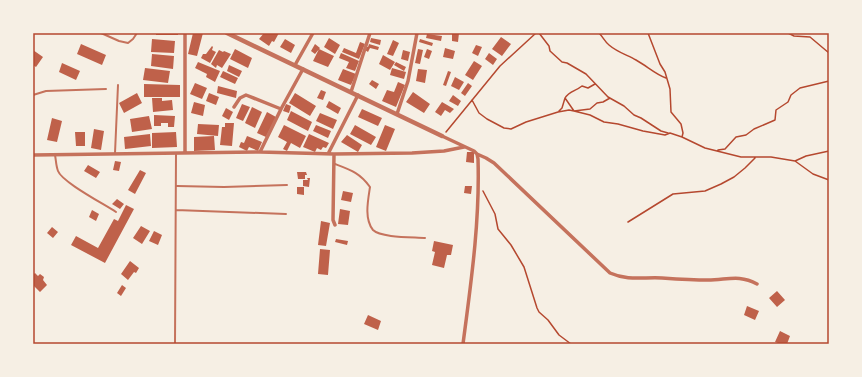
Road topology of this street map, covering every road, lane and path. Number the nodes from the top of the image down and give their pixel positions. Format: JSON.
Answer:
{"nodes":[{"id":1,"x":101,"y":33,"type":"edge"},
{"id":2,"x":136,"y":33,"type":"edge"},
{"id":3,"x":185,"y":33,"type":"edge"},
{"id":4,"x":227,"y":33,"type":"edge"},
{"id":5,"x":314,"y":33,"type":"edge"},
{"id":6,"x":370,"y":33,"type":"edge"},
{"id":7,"x":417,"y":33,"type":"edge"},
{"id":8,"x":537,"y":33,"type":"edge"},
{"id":9,"x":599,"y":33,"type":"edge"},
{"id":10,"x":648,"y":33,"type":"edge"},
{"id":11,"x":788,"y":33,"type":"edge"},
{"id":12,"x":829,"y":53,"type":"edge"},
{"id":13,"x":295,"y":65,"type":"junction"},
{"id":14,"x":303,"y":69,"type":"junction"},
{"id":15,"x":666,"y":78,"type":"junction"},
{"id":16,"x":829,"y":81,"type":"edge"},
{"id":17,"x":595,"y":84,"type":"junction"},
{"id":18,"x":118,"y":85,"type":"dead end"},
{"id":19,"x":106,"y":89,"type":"dead end"},
{"id":20,"x":351,"y":92,"type":"junction"},
{"id":21,"x":33,"y":95,"type":"edge"},
{"id":22,"x":358,"y":95,"type":"junction"},
{"id":23,"x":565,"y":98,"type":"junction"},
{"id":24,"x":610,"y":98,"type":"junction"},
{"id":25,"x":472,"y":100,"type":"junction"},
{"id":26,"x":234,"y":106,"type":"dead end"},
{"id":27,"x":281,"y":109,"type":"junction"},
{"id":28,"x":574,"y":111,"type":"junction"},
{"id":29,"x":558,"y":112,"type":"junction"},
{"id":30,"x":398,"y":114,"type":"junction"},
{"id":31,"x":670,"y":133,"type":"junction"},
{"id":32,"x":442,"y":136,"type":"junction"},
{"id":33,"x":682,"y":137,"type":"junction"},
{"id":34,"x":464,"y":147,"type":"junction"},
{"id":35,"x":716,"y":151,"type":"junction"},
{"id":36,"x":260,"y":152,"type":"junction"},
{"id":37,"x":829,"y":152,"type":"edge"},
{"id":38,"x":185,"y":153,"type":"junction"},
{"id":39,"x":114,"y":154,"type":"junction"},
{"id":40,"x":176,"y":154,"type":"junction"},
{"id":41,"x":328,"y":154,"type":"junction"},
{"id":42,"x":334,"y":154,"type":"junction"},
{"id":43,"x":477,"y":154,"type":"junction"},
{"id":44,"x":33,"y":155,"type":"edge"},
{"id":45,"x":55,"y":155,"type":"junction"},
{"id":46,"x":755,"y":158,"type":"junction"},
{"id":47,"x":795,"y":161,"type":"junction"},
{"id":48,"x":334,"y":164,"type":"junction"},
{"id":49,"x":829,"y":180,"type":"edge"},
{"id":50,"x":479,"y":185,"type":"junction"},
{"id":51,"x":176,"y":186,"type":"junction"},
{"id":52,"x":287,"y":186,"type":"dead end"},
{"id":53,"x":176,"y":210,"type":"junction"},
{"id":54,"x":116,"y":212,"type":"dead end"},
{"id":55,"x":286,"y":214,"type":"dead end"},
{"id":56,"x":628,"y":222,"type":"dead end"},
{"id":57,"x":335,"y":225,"type":"dead end"},
{"id":58,"x":425,"y":238,"type":"dead end"},
{"id":59,"x":757,"y":284,"type":"dead end"},
{"id":60,"x":175,"y":344,"type":"edge"},
{"id":61,"x":463,"y":344,"type":"edge"},
{"id":62,"x":571,"y":344,"type":"edge"}],
"edges":[{"from":1,"to":2,"type":"lane"},
{"from":3,"to":38,"type":"street"},
{"from":4,"to":13,"type":"street"},
{"from":5,"to":13,"type":"street"},
{"from":6,"to":20,"type":"street"},
{"from":7,"to":30,"type":"street"},
{"from":8,"to":17,"type":"path"},
{"from":8,"to":25,"type":"path"},
{"from":9,"to":15,"type":"path"},
{"from":10,"to":15,"type":"path"},
{"from":11,"to":12,"type":"path"},
{"from":13,"to":14,"type":"street"},
{"from":14,"to":20,"type":"street"},
{"from":14,"to":27,"type":"street"},
{"from":15,"to":33,"type":"path"},
{"from":16,"to":35,"type":"path"},
{"from":17,"to":23,"type":"path"},
{"from":17,"to":24,"type":"path"},
{"from":18,"to":39,"type":"lane"},
{"from":19,"to":21,"type":"lane"},
{"from":20,"to":22,"type":"street"},
{"from":22,"to":30,"type":"street"},
{"from":22,"to":41,"type":"street"},
{"from":23,"to":28,"type":"path"},
{"from":23,"to":29,"type":"path"},
{"from":24,"to":28,"type":"path"},
{"from":24,"to":31,"type":"path"},
{"from":25,"to":29,"type":"path"},
{"from":25,"to":32,"type":"path"},
{"from":26,"to":27,"type":"street"},
{"from":27,"to":36,"type":"street"},
{"from":28,"to":29,"type":"path"},
{"from":28,"to":31,"type":"path"},
{"from":30,"to":32,"type":"street"},
{"from":31,"to":33,"type":"path"},
{"from":32,"to":34,"type":"street"},
{"from":33,"to":35,"type":"path"},
{"from":34,"to":42,"type":"street"},
{"from":34,"to":43,"type":"street"},
{"from":35,"to":46,"type":"path"},
{"from":36,"to":38,"type":"street"},
{"from":36,"to":41,"type":"street"},
{"from":37,"to":47,"type":"path"},
{"from":38,"to":40,"type":"street"},
{"from":39,"to":40,"type":"street"},
{"from":39,"to":45,"type":"street"},
{"from":40,"to":51,"type":"lane"},
{"from":41,"to":42,"type":"street"},
{"from":42,"to":48,"type":"street"},
{"from":43,"to":50,"type":"street"},
{"from":43,"to":59,"type":"street"},
{"from":44,"to":45,"type":"street"},
{"from":45,"to":54,"type":"lane"},
{"from":46,"to":47,"type":"path"},
{"from":46,"to":56,"type":"path"},
{"from":47,"to":49,"type":"path"},
{"from":48,"to":57,"type":"street"},
{"from":48,"to":58,"type":"lane"},
{"from":50,"to":61,"type":"street"},
{"from":50,"to":62,"type":"path"},
{"from":51,"to":52,"type":"lane"},
{"from":51,"to":53,"type":"lane"},
{"from":53,"to":55,"type":"lane"},
{"from":53,"to":60,"type":"lane"}]}
